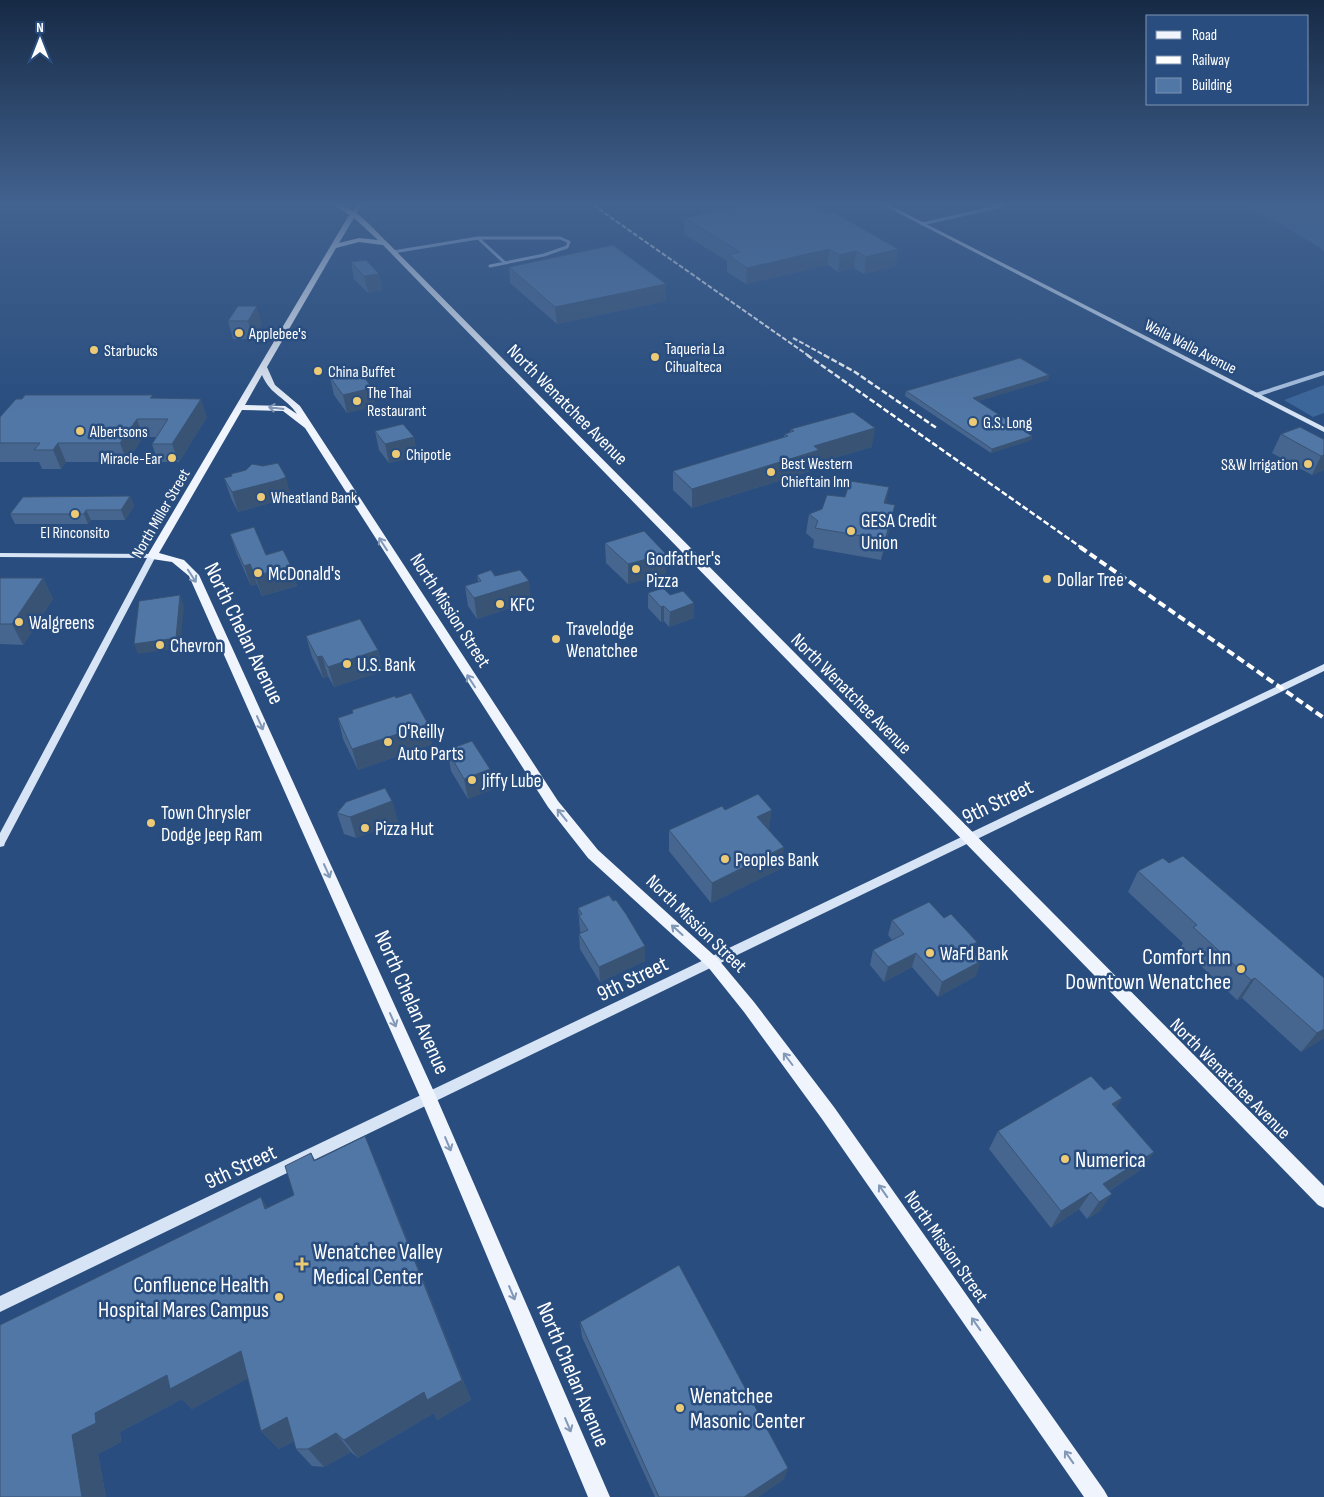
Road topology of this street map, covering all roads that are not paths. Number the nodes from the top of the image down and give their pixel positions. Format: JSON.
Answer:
{"nodes":[{"id":1,"x":316,"y":275,"type":"edge"},
{"id":2,"x":415,"y":275,"type":"edge"},
{"id":3,"x":1021,"y":275,"type":"edge"},
{"id":4,"x":263,"y":366,"type":"junction"},
{"id":5,"x":1324,"y":373,"type":"edge"},
{"id":6,"x":1256,"y":395,"type":"junction"},
{"id":7,"x":239,"y":407,"type":"junction"},
{"id":8,"x":308,"y":426,"type":"junction"},
{"id":9,"x":1324,"y":430,"type":"edge"},
{"id":10,"x":0,"y":555,"type":"edge"},
{"id":11,"x":152,"y":556,"type":"junction"},
{"id":12,"x":1324,"y":667,"type":"edge"},
{"id":13,"x":969,"y":838,"type":"junction"},
{"id":14,"x":0,"y":843,"type":"edge"},
{"id":15,"x":713,"y":963,"type":"junction"},
{"id":16,"x":429,"y":1099,"type":"junction"},
{"id":17,"x":1324,"y":1199,"type":"edge"},
{"id":18,"x":0,"y":1304,"type":"edge"},
{"id":19,"x":599,"y":1497,"type":"edge"},
{"id":20,"x":1097,"y":1497,"type":"edge"}],
"edges":[{"from":1,"to":4,"type":"main road","name":"North Miller Street"},
{"from":2,"to":13,"type":"main road","name":"North Wenatchee Avenue"},
{"from":3,"to":6,"type":"street","name":"Walla Walla Avenue"},
{"from":4,"to":7,"type":"main road","name":"North Miller Street"},
{"from":4,"to":8,"type":"main road","name":"North Mission Street"},
{"from":5,"to":6,"type":"street"},
{"from":6,"to":9,"type":"street","name":"Walla Walla Avenue"},
{"from":8,"to":7,"type":"main road","name":"North Mission Street","one_way":true},
{"from":7,"to":11,"type":"main road","name":"North Miller Street"},
{"from":15,"to":8,"type":"main road","name":"North Mission Street","one_way":true},
{"from":10,"to":11,"type":"street"},
{"from":11,"to":14,"type":"street","name":"North Miller Street"},
{"from":11,"to":16,"type":"main road","name":"North Chelan Avenue","one_way":true},
{"from":12,"to":13,"type":"street","name":"9th Street"},
{"from":13,"to":15,"type":"street","name":"9th Street"},
{"from":13,"to":17,"type":"main road","name":"North Wenatchee Avenue"},
{"from":15,"to":16,"type":"street","name":"9th Street"},
{"from":20,"to":15,"type":"main road","name":"North Mission Street","one_way":true},
{"from":16,"to":18,"type":"street","name":"9th Street"},
{"from":16,"to":19,"type":"main road","name":"North Chelan Avenue","one_way":true}]}
